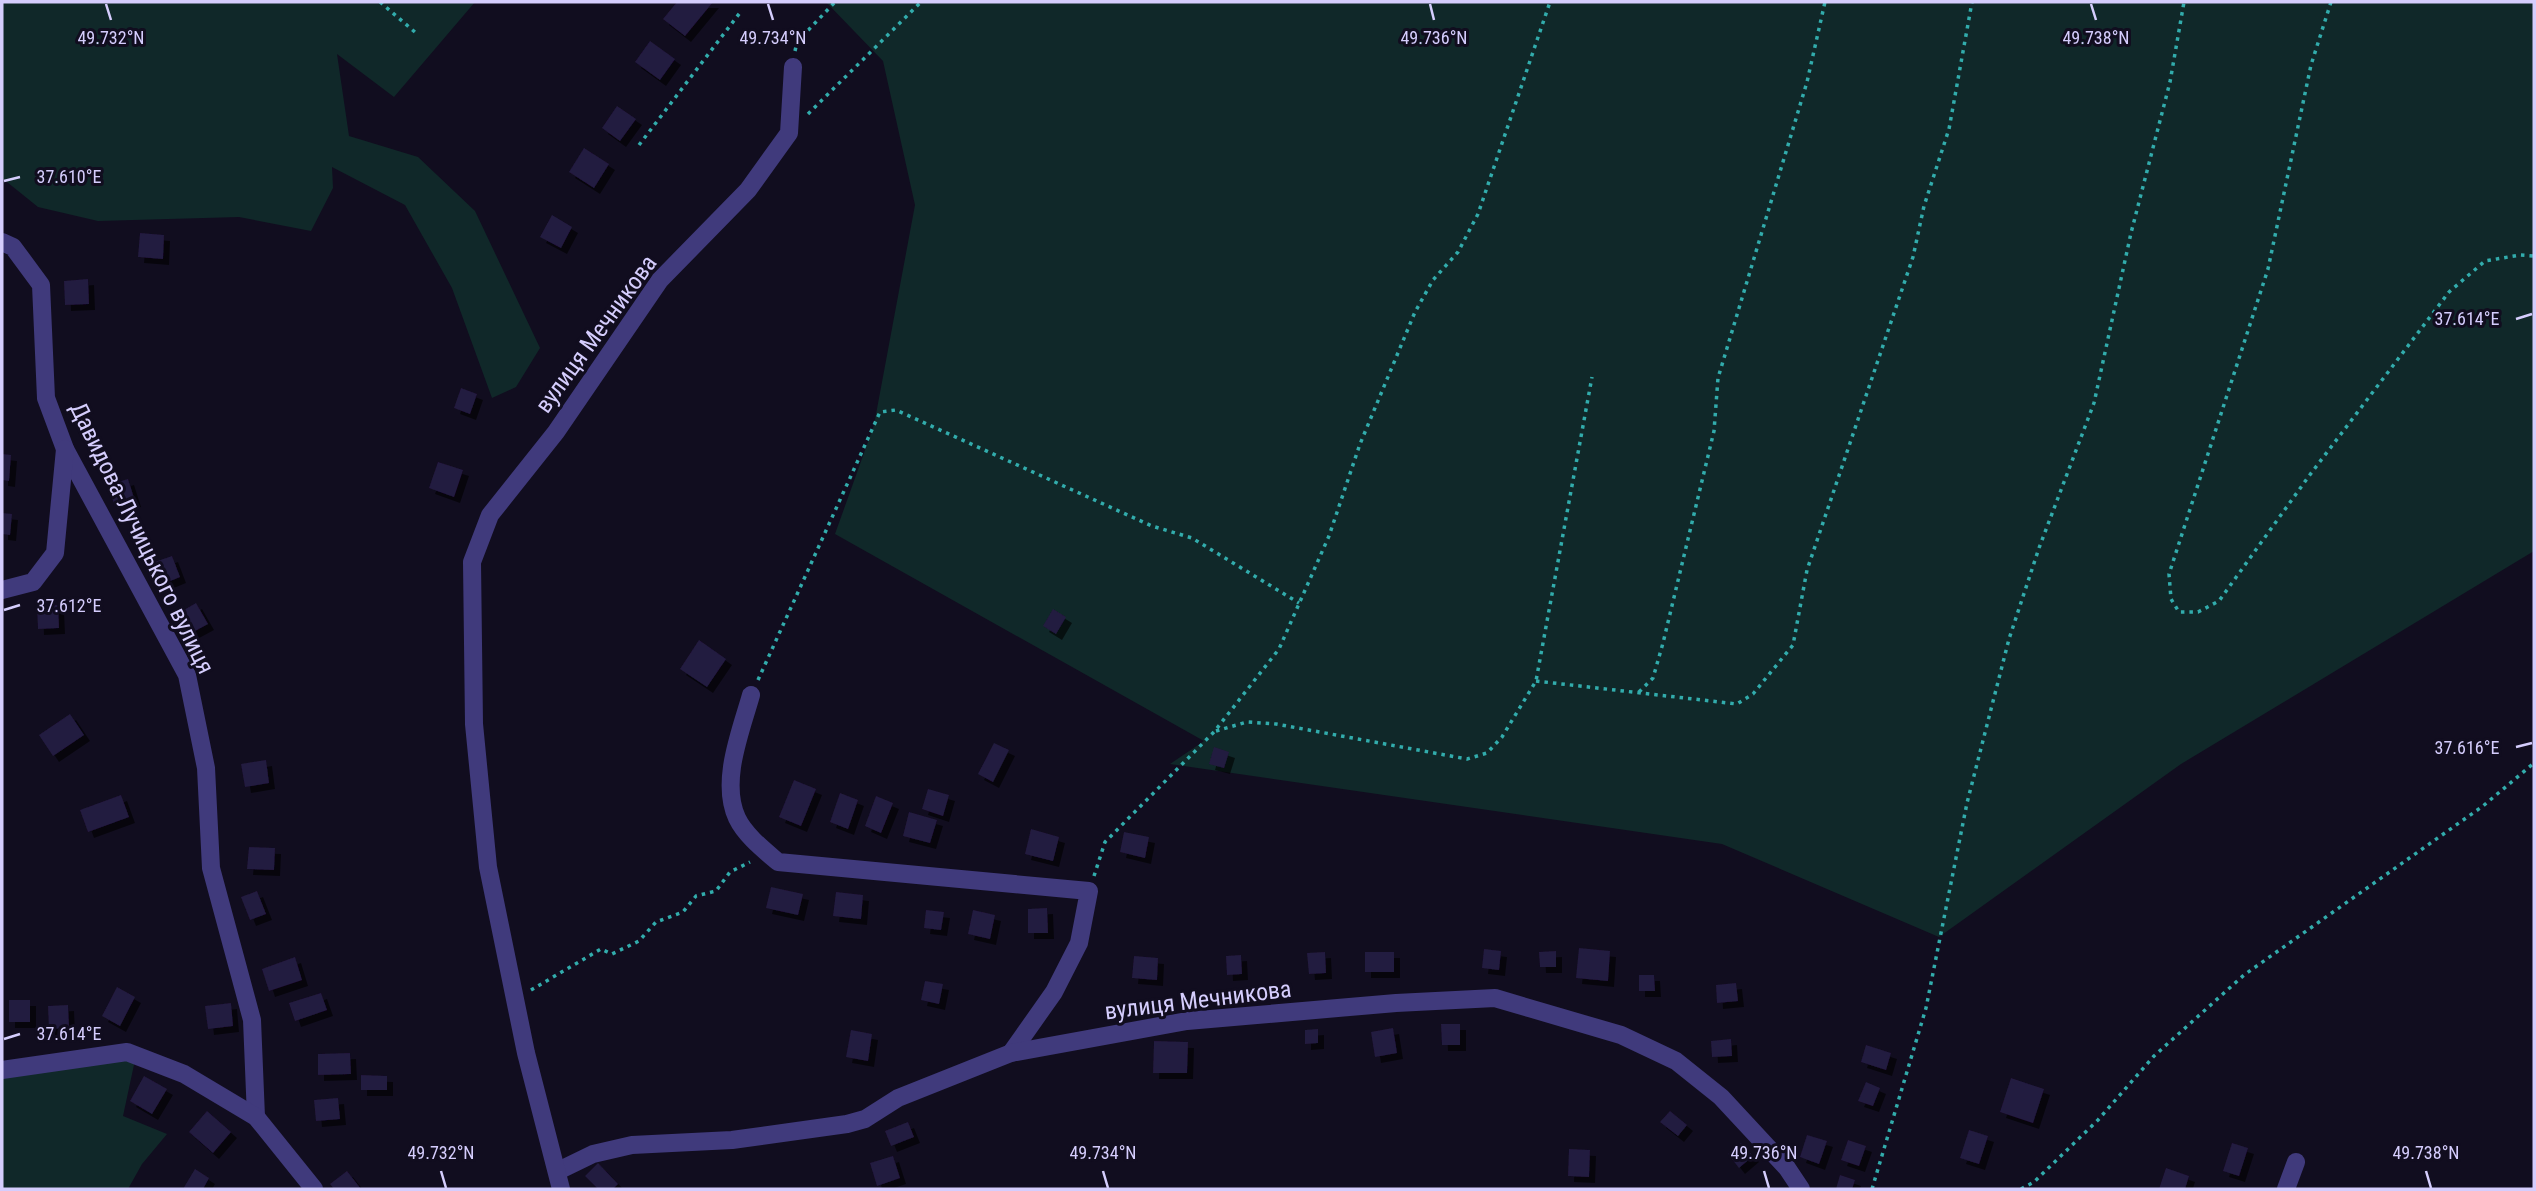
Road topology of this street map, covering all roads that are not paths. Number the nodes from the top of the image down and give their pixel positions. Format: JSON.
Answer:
{"nodes":[{"id":1,"x":793,"y":67,"type":"road end"},
{"id":2,"x":2,"y":242,"type":"edge"},
{"id":3,"x":65,"y":449,"type":"junction"},
{"id":4,"x":2,"y":590,"type":"edge"},
{"id":5,"x":751,"y":695,"type":"road end"},
{"id":6,"x":1011,"y":1053,"type":"junction"},
{"id":7,"x":2,"y":1070,"type":"edge"},
{"id":8,"x":256,"y":1117,"type":"junction"},
{"id":9,"x":2297,"y":1162,"type":"dead end"},
{"id":10,"x":559,"y":1180,"type":"edge"},
{"id":11,"x":314,"y":1189,"type":"edge"},
{"id":12,"x":1801,"y":1189,"type":"edge"},
{"id":13,"x":2286,"y":1189,"type":"edge"}],
"edges":[{"from":1,"to":10,"type":"street","name":"вулиця Мечникова"},
{"from":2,"to":3,"type":"street","name":"Давидова-Лучицького вулиця"},
{"from":3,"to":4,"type":"street"},
{"from":3,"to":8,"type":"street","name":"Давидова-Лучицького вулиця"},
{"from":5,"to":6,"type":"street"},
{"from":6,"to":10,"type":"street","name":"вулиця Мечникова"},
{"from":6,"to":12,"type":"street","name":"вулиця Мечникова"},
{"from":7,"to":8,"type":"street"},
{"from":8,"to":11,"type":"street"},
{"from":9,"to":13,"type":"street"}]}
